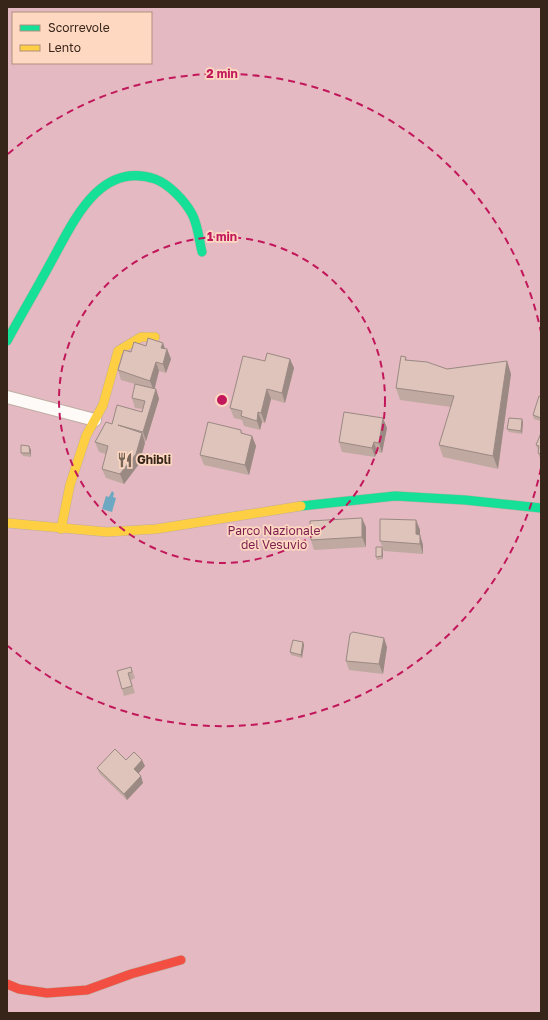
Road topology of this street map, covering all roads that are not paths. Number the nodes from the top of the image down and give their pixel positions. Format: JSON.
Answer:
{"nodes":[{"id":1,"x":202,"y":252,"type":"dead end"},
{"id":2,"x":155,"y":337,"type":"dead end"},
{"id":3,"x":7,"y":341,"type":"edge"},
{"id":4,"x":7,"y":397,"type":"edge"},
{"id":5,"x":95,"y":420,"type":"junction"},
{"id":6,"x":541,"y":508,"type":"edge"},
{"id":7,"x":7,"y":523,"type":"edge"},
{"id":8,"x":61,"y":529,"type":"junction"},
{"id":9,"x":181,"y":960,"type":"dead end"},
{"id":10,"x":7,"y":984,"type":"edge"}],
"edges":[{"from":1,"to":3,"type":"street"},
{"from":2,"to":5,"type":"street"},
{"from":4,"to":5,"type":"street"},
{"from":5,"to":8,"type":"street"},
{"from":6,"to":8,"type":"street"},
{"from":7,"to":8,"type":"street"},
{"from":9,"to":10,"type":"street"}]}
